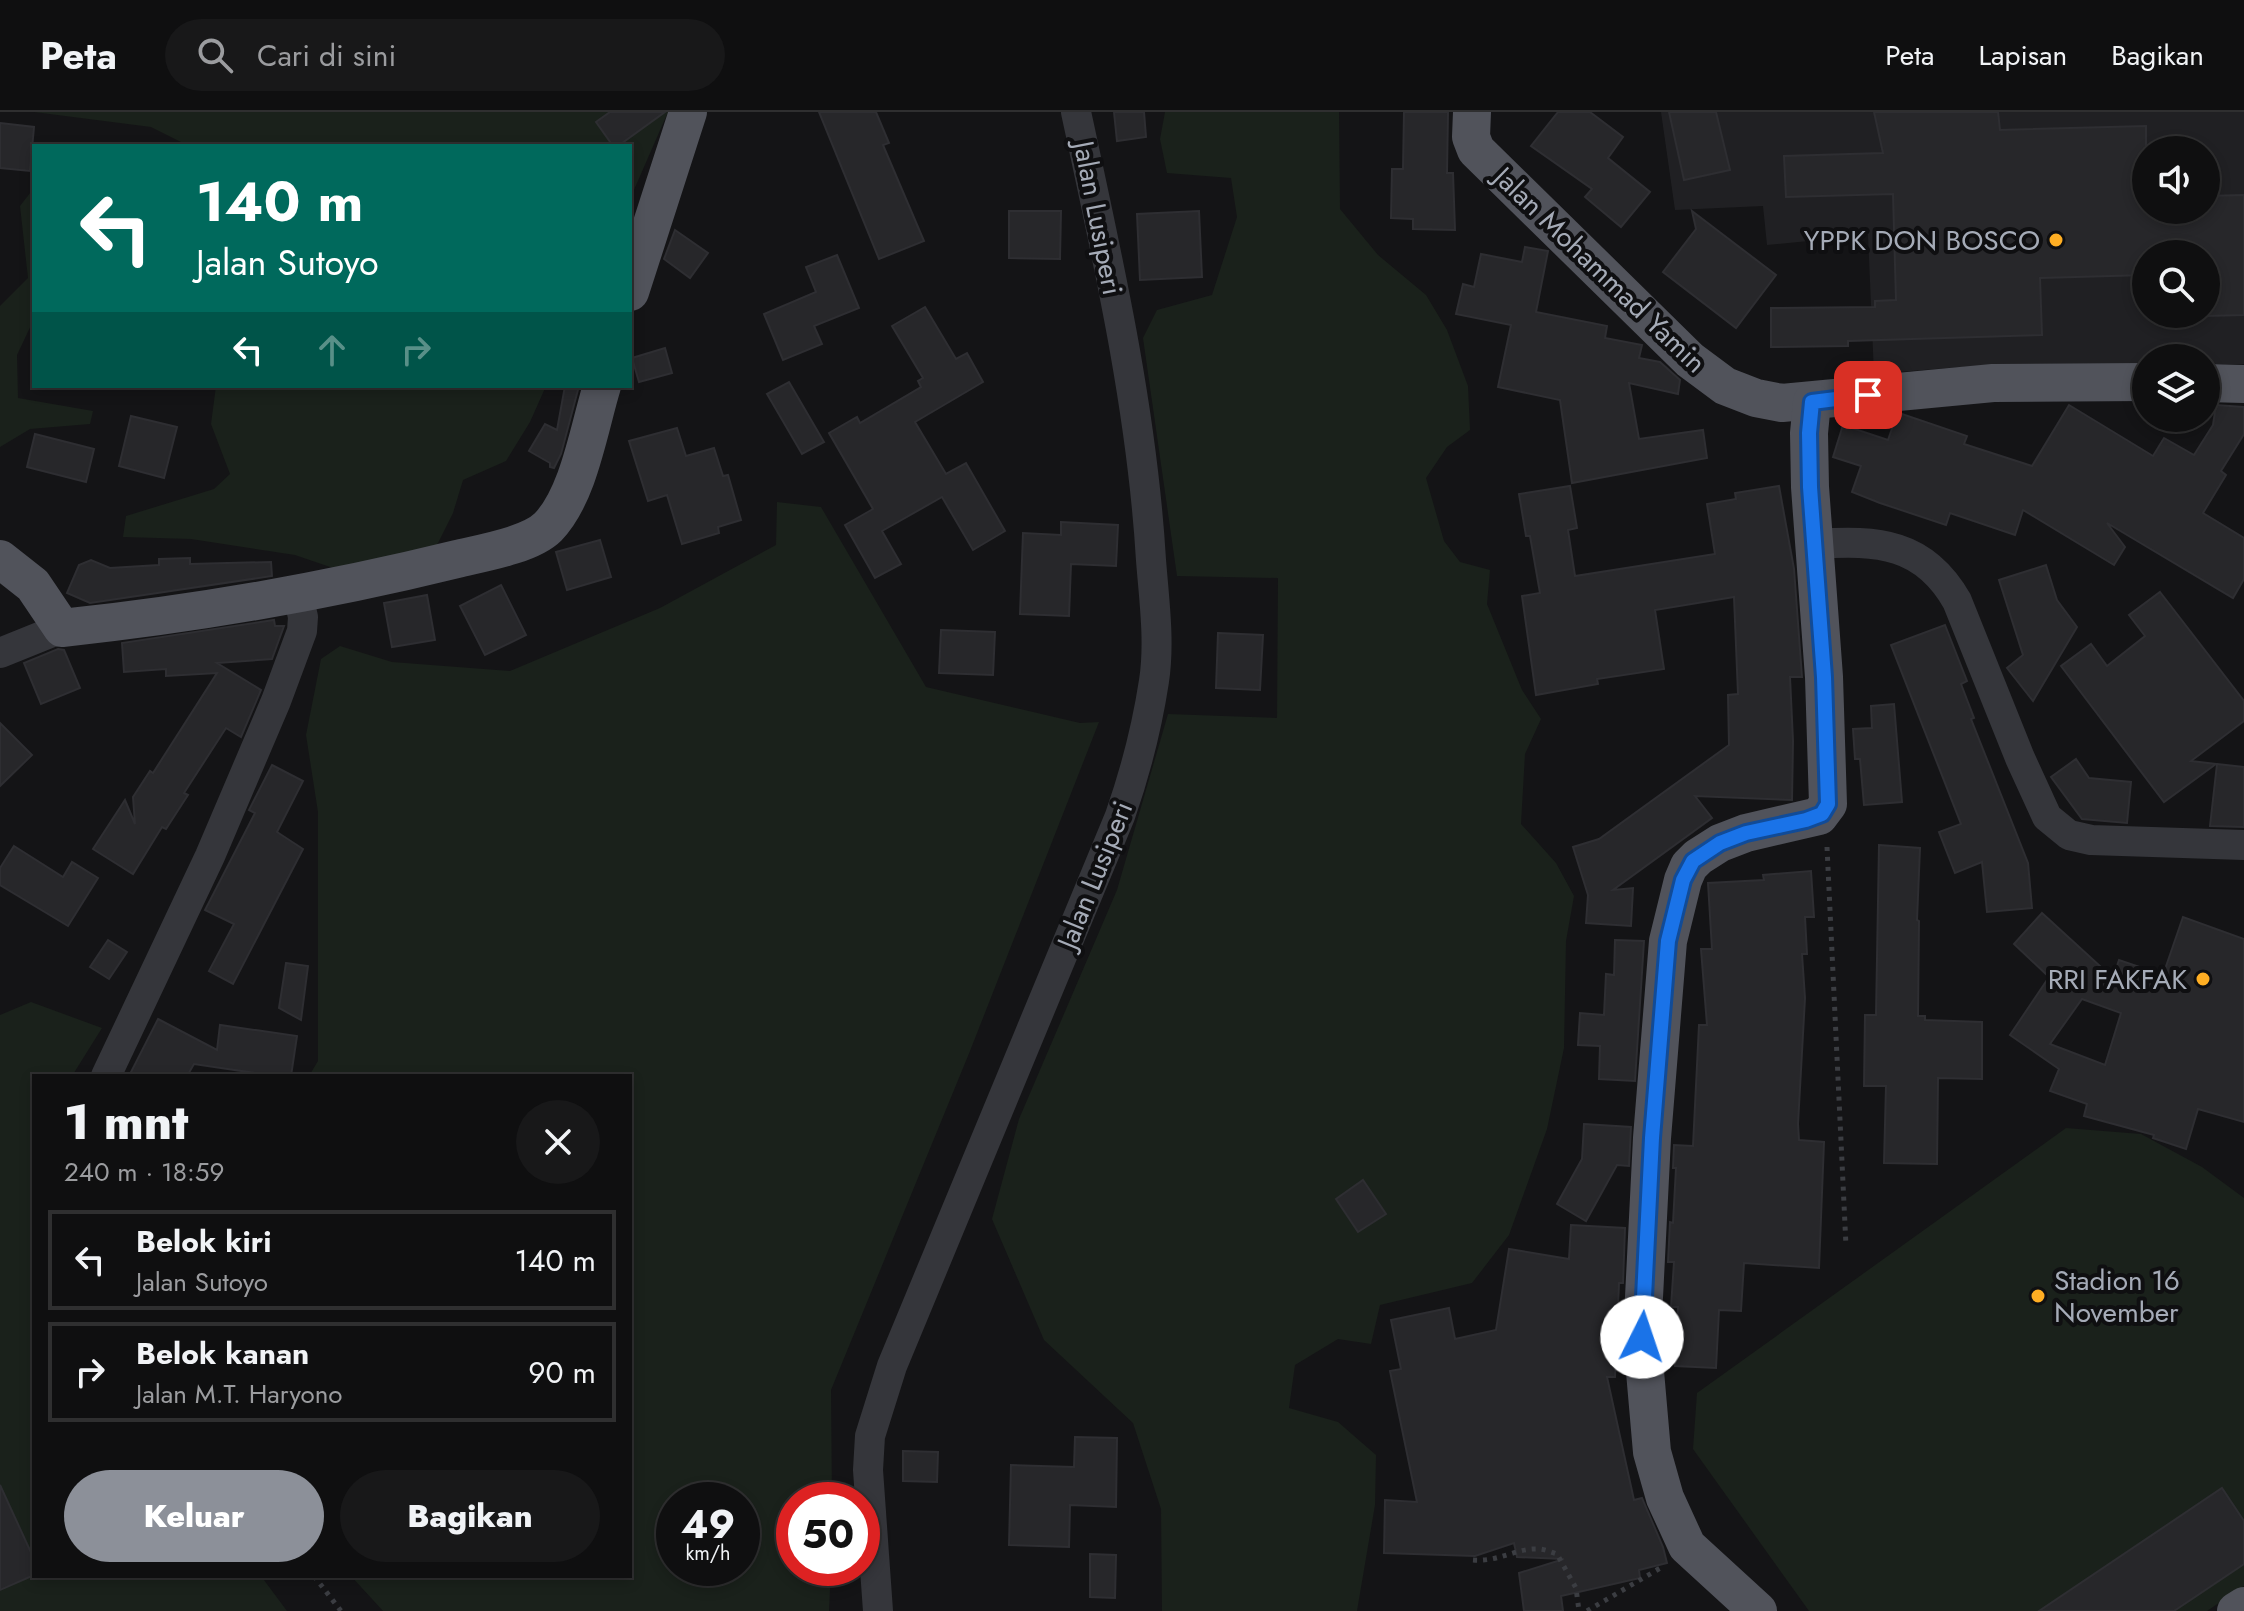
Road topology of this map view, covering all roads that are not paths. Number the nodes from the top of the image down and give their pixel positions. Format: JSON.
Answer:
{"nodes":[{"id":1,"x":688,"y":112,"type":"edge"},
{"id":2,"x":1076,"y":112,"type":"edge"},
{"id":3,"x":1472,"y":112,"type":"edge"},
{"id":4,"x":632,"y":286,"type":"edge"},
{"id":5,"x":2132,"y":382,"type":"edge"},
{"id":6,"x":2220,"y":383,"type":"edge"},
{"id":7,"x":2244,"y":384,"type":"edge"},
{"id":8,"x":601,"y":388,"type":"edge"},
{"id":9,"x":1812,"y":402,"type":"junction"},
{"id":10,"x":1816,"y":544,"type":"junction"},
{"id":11,"x":0,"y":559,"type":"edge"},
{"id":12,"x":298,"y":595,"type":"junction"},
{"id":13,"x":62,"y":628,"type":"junction"},
{"id":14,"x":0,"y":653,"type":"edge"},
{"id":15,"x":2244,"y":845,"type":"edge"},
{"id":16,"x":107,"y":1074,"type":"edge"},
{"id":17,"x":2244,"y":1606,"type":"edge"},
{"id":18,"x":878,"y":1611,"type":"edge"},
{"id":19,"x":1758,"y":1611,"type":"edge"},
{"id":20,"x":2236,"y":1611,"type":"edge"}],
"edges":[{"from":1,"to":4,"type":"main road"},
{"from":2,"to":18,"type":"street","name":"Jalan Lusiperi"},
{"from":3,"to":9,"type":"main road","name":"Jalan Mohammad Yamin"},
{"from":5,"to":9,"type":"main road","name":"Jalan Mohammad Yamin"},
{"from":6,"to":7,"type":"main road"},
{"from":8,"to":12,"type":"main road"},
{"from":9,"to":10,"type":"main road"},
{"from":10,"to":15,"type":"street"},
{"from":10,"to":19,"type":"main road"},
{"from":11,"to":13,"type":"main road"},
{"from":12,"to":13,"type":"main road"},
{"from":12,"to":16,"type":"street"},
{"from":13,"to":14,"type":"street"},
{"from":17,"to":20,"type":"main road"}]}
